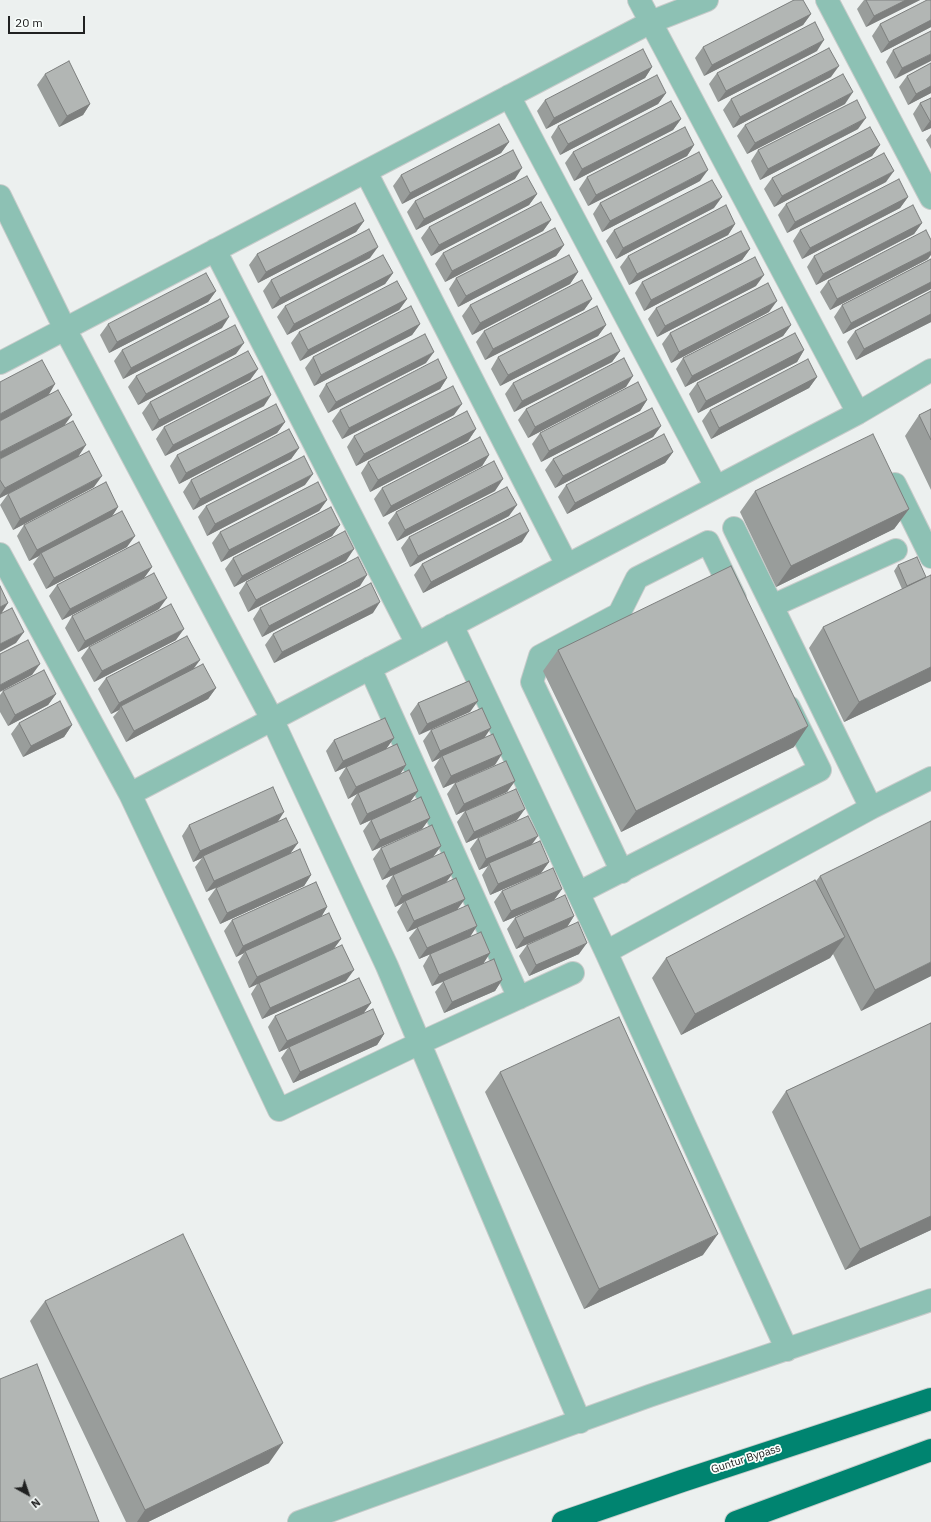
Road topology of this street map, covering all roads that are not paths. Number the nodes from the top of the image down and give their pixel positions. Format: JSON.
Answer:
{"nodes":[{"id":1,"x":639,"y":0,"type":"edge"},
{"id":2,"x":707,"y":0,"type":"edge"},
{"id":3,"x":827,"y":0,"type":"edge"},
{"id":4,"x":651,"y":22,"type":"junction"},
{"id":5,"x":510,"y":96,"type":"junction"},
{"id":6,"x":366,"y":172,"type":"junction"},
{"id":7,"x":0,"y":196,"type":"edge"},
{"id":8,"x":931,"y":198,"type":"edge"},
{"id":9,"x":215,"y":250,"type":"junction"},
{"id":10,"x":65,"y":329,"type":"junction"},
{"id":11,"x":0,"y":363,"type":"edge"},
{"id":12,"x":931,"y":370,"type":"edge"},
{"id":13,"x":858,"y":413,"type":"junction"},
{"id":14,"x":890,"y":474,"type":"edge"},
{"id":15,"x":716,"y":487,"type":"junction"},
{"id":16,"x":734,"y":528,"type":"dead end"},
{"id":17,"x":928,"y":543,"type":"edge"},
{"id":18,"x":896,"y":550,"type":"dead end"},
{"id":19,"x":0,"y":554,"type":"edge"},
{"id":20,"x":567,"y":565,"type":"junction"},
{"id":21,"x":772,"y":606,"type":"junction"},
{"id":22,"x":743,"y":613,"type":"edge"},
{"id":23,"x":452,"y":625,"type":"junction"},
{"id":24,"x":417,"y":644,"type":"junction"},
{"id":25,"x":370,"y":668,"type":"junction"},
{"id":26,"x":781,"y":692,"type":"edge"},
{"id":27,"x":272,"y":719,"type":"junction"},
{"id":28,"x":931,"y":778,"type":"edge"},
{"id":29,"x":130,"y":794,"type":"junction"},
{"id":30,"x":871,"y":808,"type":"junction"},
{"id":31,"x":622,"y":872,"type":"junction"},
{"id":32,"x":578,"y":893,"type":"junction"},
{"id":33,"x":606,"y":952,"type":"junction"},
{"id":34,"x":573,"y":973,"type":"dead end"},
{"id":35,"x":519,"y":998,"type":"junction"},
{"id":36,"x":420,"y":1043,"type":"junction"},
{"id":37,"x":931,"y":1300,"type":"edge"},
{"id":38,"x":787,"y":1350,"type":"junction"},
{"id":39,"x":931,"y":1399,"type":"edge"},
{"id":40,"x":580,"y":1422,"type":"junction"},
{"id":41,"x":931,"y":1450,"type":"edge"},
{"id":42,"x":299,"y":1522,"type":"edge"},
{"id":43,"x":563,"y":1522,"type":"edge"},
{"id":44,"x":736,"y":1522,"type":"edge"}],
"edges":[{"from":1,"to":4,"type":"street"},
{"from":2,"to":4,"type":"street"},
{"from":3,"to":8,"type":"street"},
{"from":4,"to":5,"type":"street"},
{"from":4,"to":13,"type":"street"},
{"from":5,"to":6,"type":"street"},
{"from":5,"to":15,"type":"street"},
{"from":6,"to":9,"type":"street"},
{"from":6,"to":20,"type":"street"},
{"from":7,"to":10,"type":"street"},
{"from":9,"to":10,"type":"street"},
{"from":9,"to":24,"type":"street"},
{"from":10,"to":11,"type":"street"},
{"from":10,"to":27,"type":"street"},
{"from":12,"to":13,"type":"street"},
{"from":13,"to":15,"type":"street"},
{"from":14,"to":17,"type":"street"},
{"from":15,"to":20,"type":"street"},
{"from":16,"to":21,"type":"street"},
{"from":18,"to":21,"type":"street"},
{"from":19,"to":29,"type":"street"},
{"from":20,"to":23,"type":"street"},
{"from":21,"to":30,"type":"street"},
{"from":22,"to":31,"type":"street"},
{"from":23,"to":24,"type":"street"},
{"from":23,"to":32,"type":"street"},
{"from":24,"to":25,"type":"street"},
{"from":25,"to":27,"type":"street"},
{"from":25,"to":35,"type":"street"},
{"from":26,"to":31,"type":"street"},
{"from":27,"to":29,"type":"street"},
{"from":27,"to":36,"type":"street"},
{"from":28,"to":30,"type":"street"},
{"from":29,"to":36,"type":"street"},
{"from":30,"to":33,"type":"street"},
{"from":31,"to":32,"type":"street"},
{"from":32,"to":33,"type":"street"},
{"from":33,"to":38,"type":"street"},
{"from":34,"to":35,"type":"street"},
{"from":35,"to":36,"type":"street"},
{"from":36,"to":40,"type":"street"},
{"from":37,"to":38,"type":"street"},
{"from":38,"to":40,"type":"street"},
{"from":39,"to":43,"type":"highway","name":"Guntur Bypass"},
{"from":40,"to":42,"type":"street"},
{"from":41,"to":44,"type":"highway"}]}
